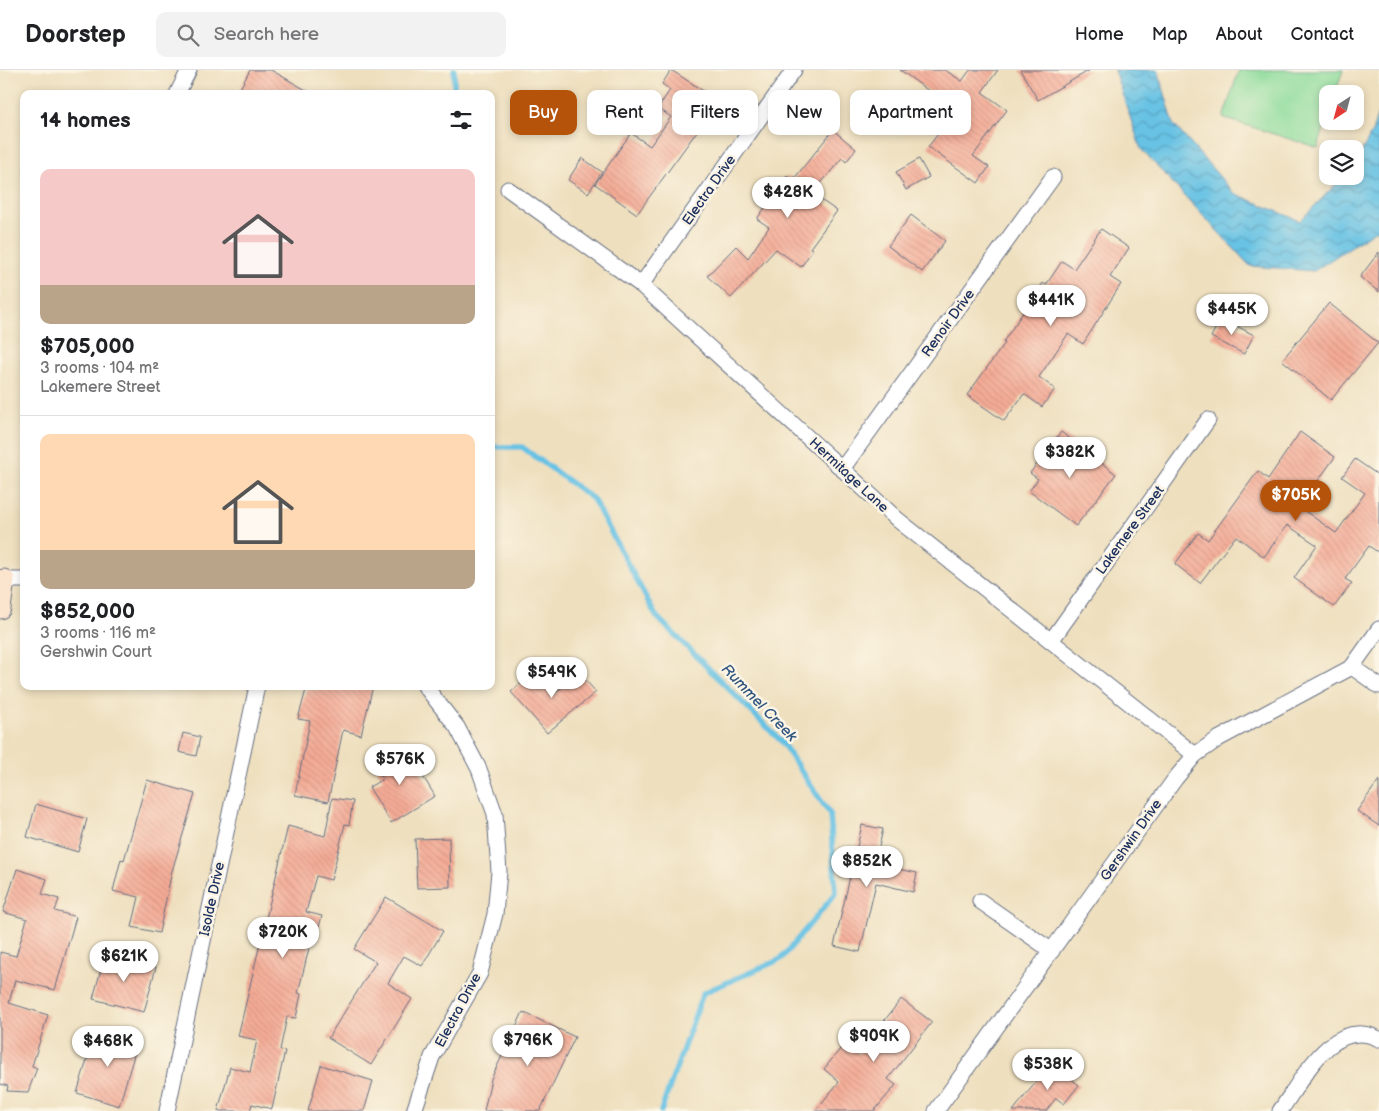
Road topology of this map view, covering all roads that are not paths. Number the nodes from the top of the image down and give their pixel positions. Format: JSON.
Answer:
{"nodes":[{"id":1,"x":189,"y":70,"type":"edge"},
{"id":2,"x":794,"y":70,"type":"edge"},
{"id":3,"x":179,"y":90,"type":"edge"},
{"id":4,"x":1053,"y":177,"type":"dead end"},
{"id":5,"x":508,"y":189,"type":"dead end"},
{"id":6,"x":641,"y":286,"type":"junction"},
{"id":7,"x":1208,"y":420,"type":"dead end"},
{"id":8,"x":842,"y":469,"type":"junction"},
{"id":9,"x":9,"y":580,"type":"edge"},
{"id":10,"x":0,"y":608,"type":"edge"},
{"id":11,"x":1379,"y":629,"type":"edge"},
{"id":12,"x":1051,"y":640,"type":"junction"},
{"id":13,"x":1352,"y":667,"type":"junction"},
{"id":14,"x":1379,"y":686,"type":"edge"},
{"id":15,"x":255,"y":690,"type":"edge"},
{"id":16,"x":428,"y":690,"type":"edge"},
{"id":17,"x":1195,"y":755,"type":"junction"},
{"id":18,"x":980,"y":900,"type":"dead end"},
{"id":19,"x":1052,"y":951,"type":"junction"},
{"id":20,"x":1379,"y":1039,"type":"edge"},
{"id":21,"x":167,"y":1111,"type":"edge"},
{"id":22,"x":414,"y":1111,"type":"edge"},
{"id":23,"x":936,"y":1111,"type":"edge"},
{"id":24,"x":1280,"y":1111,"type":"edge"}],
"edges":[{"from":1,"to":3,"type":"street"},
{"from":2,"to":6,"type":"street","name":"Electra Drive"},
{"from":4,"to":8,"type":"street","name":"Renoir Drive"},
{"from":5,"to":6,"type":"street","name":"Hermitage Lane"},
{"from":6,"to":8,"type":"street","name":"Hermitage Lane"},
{"from":7,"to":12,"type":"street","name":"Lakemere Street"},
{"from":8,"to":12,"type":"street","name":"Hermitage Lane"},
{"from":9,"to":10,"type":"main road"},
{"from":11,"to":13,"type":"street","name":"Gershwin Drive"},
{"from":12,"to":17,"type":"street","name":"Hermitage Lane"},
{"from":13,"to":14,"type":"street"},
{"from":13,"to":17,"type":"street","name":"Gershwin Drive"},
{"from":15,"to":21,"type":"street","name":"Isolde Drive"},
{"from":16,"to":22,"type":"street","name":"Electra Drive"},
{"from":17,"to":19,"type":"street","name":"Gershwin Drive"},
{"from":18,"to":19,"type":"street"},
{"from":19,"to":23,"type":"street","name":"Gershwin Drive"},
{"from":20,"to":24,"type":"street"}]}
